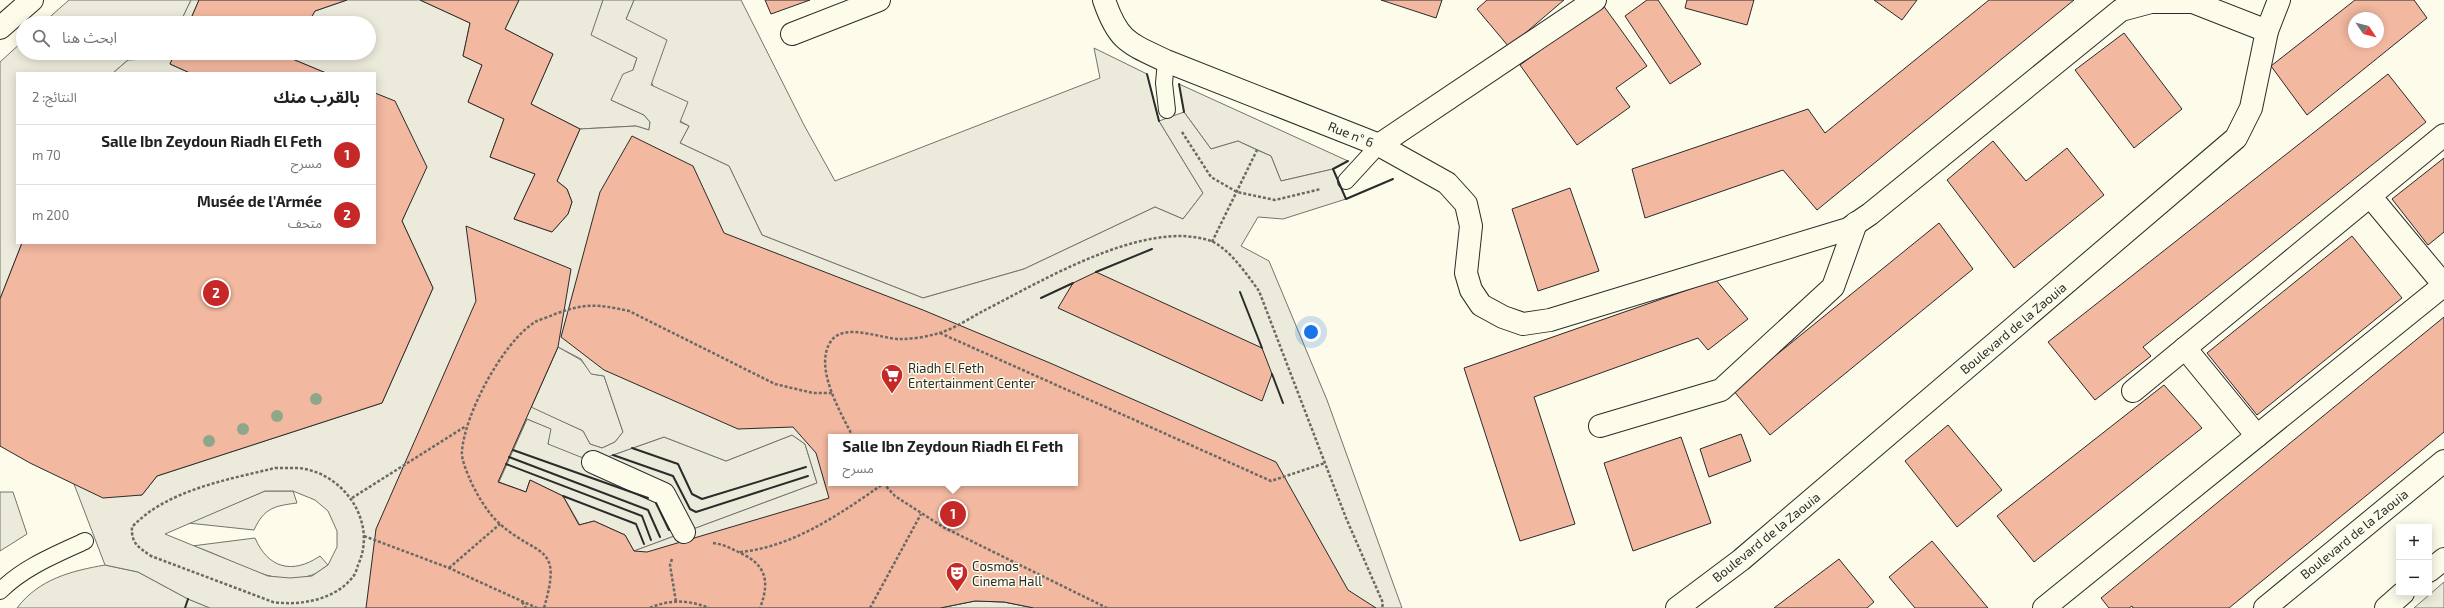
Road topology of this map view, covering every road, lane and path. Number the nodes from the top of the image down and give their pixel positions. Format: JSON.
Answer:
{"nodes":[{"id":1,"x":32,"y":0,"type":"edge"},
{"id":2,"x":879,"y":0,"type":"edge"},
{"id":3,"x":1104,"y":0,"type":"edge"},
{"id":4,"x":1595,"y":0,"type":"edge"},
{"id":5,"x":2279,"y":0,"type":"edge"},
{"id":6,"x":0,"y":28,"type":"edge"},
{"id":7,"x":2267,"y":31,"type":"junction"},
{"id":8,"x":792,"y":34,"type":"dead end"},
{"id":9,"x":1166,"y":61,"type":"junction"},
{"id":10,"x":1167,"y":110,"type":"dead end"},
{"id":11,"x":1181,"y":129,"type":"dead end"},
{"id":12,"x":2444,"y":135,"type":"edge"},
{"id":13,"x":1379,"y":145,"type":"junction"},
{"id":14,"x":1258,"y":150,"type":"dead end"},
{"id":15,"x":1346,"y":181,"type":"dead end"},
{"id":16,"x":1325,"y":188,"type":"dead end"},
{"id":17,"x":1237,"y":192,"type":"junction"},
{"id":18,"x":2370,"y":196,"type":"junction"},
{"id":19,"x":1856,"y":224,"type":"junction"},
{"id":20,"x":1212,"y":242,"type":"junction"},
{"id":21,"x":2444,"y":285,"type":"edge"},
{"id":22,"x":940,"y":333,"type":"junction"},
{"id":23,"x":2185,"y":348,"type":"junction"},
{"id":24,"x":2133,"y":391,"type":"dead end"},
{"id":25,"x":832,"y":393,"type":"junction"},
{"id":26,"x":466,"y":426,"type":"junction"},
{"id":27,"x":1600,"y":426,"type":"dead end"},
{"id":28,"x":852,"y":434,"type":"edge"},
{"id":29,"x":2257,"y":436,"type":"junction"},
{"id":30,"x":2444,"y":461,"type":"edge"},
{"id":31,"x":593,"y":462,"type":"dead end"},
{"id":32,"x":1325,"y":463,"type":"junction"},
{"id":33,"x":879,"y":486,"type":"edge"},
{"id":34,"x":886,"y":486,"type":"edge"},
{"id":35,"x":352,"y":498,"type":"junction"},
{"id":36,"x":921,"y":514,"type":"junction"},
{"id":37,"x":500,"y":524,"type":"junction"},
{"id":38,"x":364,"y":536,"type":"junction"},
{"id":39,"x":85,"y":541,"type":"dead end"},
{"id":40,"x":680,"y":542,"type":"joint"},
{"id":41,"x":710,"y":542,"type":"dead end"},
{"id":42,"x":739,"y":552,"type":"junction"},
{"id":43,"x":2444,"y":559,"type":"edge"},
{"id":44,"x":449,"y":568,"type":"junction"},
{"id":45,"x":2432,"y":569,"type":"edge"},
{"id":46,"x":0,"y":591,"type":"edge"},
{"id":47,"x":2400,"y":596,"type":"edge"},
{"id":48,"x":522,"y":602,"type":"junction"},
{"id":49,"x":676,"y":602,"type":"junction"},
{"id":50,"x":526,"y":608,"type":"edge"},
{"id":51,"x":537,"y":608,"type":"edge"},
{"id":52,"x":544,"y":608,"type":"edge"},
{"id":53,"x":650,"y":608,"type":"edge"},
{"id":54,"x":709,"y":608,"type":"edge"},
{"id":55,"x":760,"y":608,"type":"edge"},
{"id":56,"x":870,"y":608,"type":"edge"},
{"id":57,"x":1107,"y":608,"type":"edge"},
{"id":58,"x":1382,"y":608,"type":"edge"},
{"id":59,"x":1677,"y":608,"type":"edge"},
{"id":60,"x":2044,"y":608,"type":"edge"},
{"id":61,"x":2265,"y":608,"type":"edge"},
{"id":62,"x":2386,"y":608,"type":"edge"}],
"edges":[{"from":1,"to":6,"type":"street"},
{"from":2,"to":8,"type":"street"},
{"from":3,"to":9,"type":"street","name":"Rue n° 6"},
{"from":4,"to":13,"type":"street","name":"Rue n° 6"},
{"from":5,"to":7,"type":"street","name":"Boulevard de la Zaouia"},
{"from":7,"to":19,"type":"street"},
{"from":7,"to":59,"type":"street","name":"Boulevard de la Zaouia"},
{"from":9,"to":10,"type":"lane"},
{"from":9,"to":13,"type":"street","name":"Rue n° 6"},
{"from":11,"to":17,"type":"path"},
{"from":12,"to":18,"type":"street"},
{"from":13,"to":15,"type":"lane"},
{"from":13,"to":19,"type":"street"},
{"from":14,"to":17,"type":"path"},
{"from":16,"to":17,"type":"path"},
{"from":17,"to":20,"type":"path"},
{"from":18,"to":21,"type":"street"},
{"from":18,"to":23,"type":"street"},
{"from":19,"to":27,"type":"street"},
{"from":20,"to":22,"type":"path"},
{"from":20,"to":32,"type":"path"},
{"from":21,"to":29,"type":"street"},
{"from":22,"to":25,"type":"path"},
{"from":22,"to":32,"type":"path"},
{"from":23,"to":24,"type":"street"},
{"from":23,"to":29,"type":"street"},
{"from":25,"to":26,"type":"path"},
{"from":25,"to":28,"type":"path"},
{"from":26,"to":35,"type":"path"},
{"from":26,"to":37,"type":"path"},
{"from":29,"to":60,"type":"street"},
{"from":30,"to":61,"type":"street","name":"Boulevard de la Zaouia"},
{"from":31,"to":40,"type":"street"},
{"from":32,"to":58,"type":"path"},
{"from":33,"to":42,"type":"path"},
{"from":34,"to":36,"type":"path"},
{"from":35,"to":38,"type":"path"},
{"from":35,"to":38,"type":"path"},
{"from":36,"to":56,"type":"path"},
{"from":36,"to":57,"type":"path"},
{"from":37,"to":44,"type":"path"},
{"from":37,"to":52,"type":"path"},
{"from":38,"to":44,"type":"path"},
{"from":39,"to":46,"type":"lane"},
{"from":40,"to":49,"type":"path"},
{"from":41,"to":42,"type":"path"},
{"from":42,"to":55,"type":"path"},
{"from":43,"to":45,"type":"street"},
{"from":44,"to":48,"type":"path"},
{"from":47,"to":62,"type":"street"},
{"from":48,"to":50,"type":"path"},
{"from":48,"to":51,"type":"path"},
{"from":49,"to":53,"type":"path"},
{"from":49,"to":54,"type":"path"}]}
